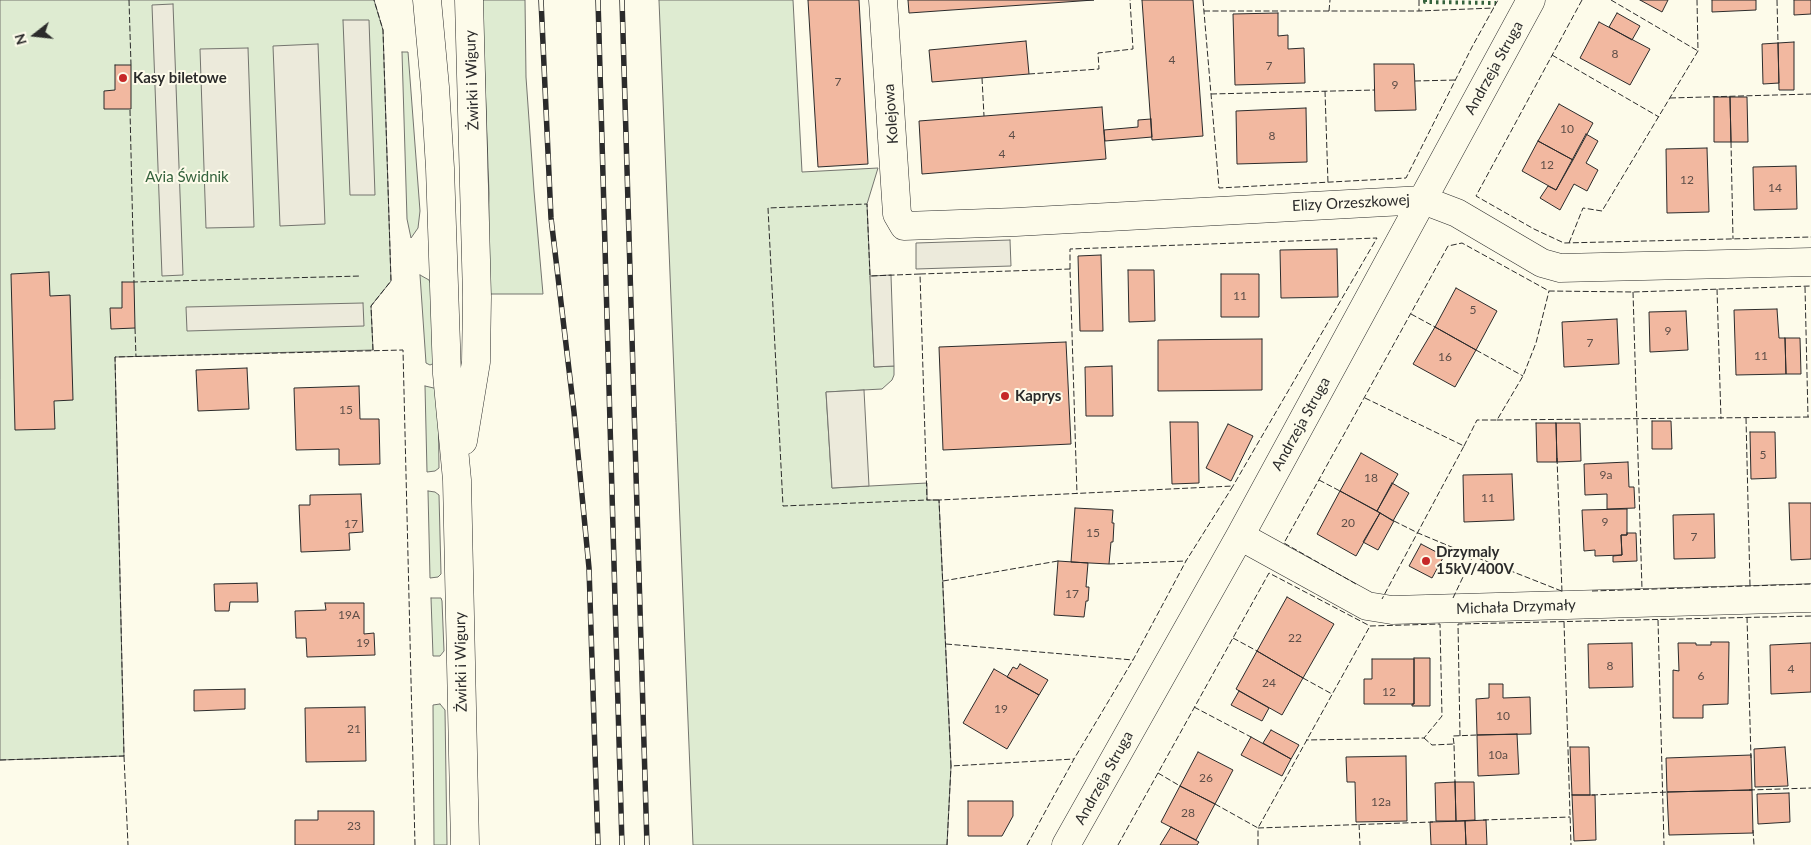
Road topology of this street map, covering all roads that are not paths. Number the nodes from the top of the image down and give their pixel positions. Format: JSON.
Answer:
{"nodes":[{"id":1,"x":427,"y":0,"type":"edge"},
{"id":2,"x":469,"y":0,"type":"edge"},
{"id":3,"x":883,"y":0,"type":"edge"},
{"id":4,"x":1530,"y":0,"type":"edge"},
{"id":5,"x":1422,"y":200,"type":"junction"},
{"id":6,"x":904,"y":226,"type":"joint"},
{"id":7,"x":1811,"y":262,"type":"edge"},
{"id":8,"x":457,"y":480,"type":"junction"},
{"id":9,"x":1240,"y":536,"type":"junction"},
{"id":10,"x":1811,"y":598,"type":"edge"},
{"id":11,"x":465,"y":845,"type":"edge"},
{"id":12,"x":1066,"y":845,"type":"edge"}],
"edges":[{"from":1,"to":8,"type":"street"},
{"from":2,"to":8,"type":"street","name":"Żwirki i Wigury"},
{"from":3,"to":6,"type":"street","name":"Kolejowa"},
{"from":4,"to":5,"type":"street","name":"Andrzeja Struga"},
{"from":5,"to":6,"type":"street","name":"Elizy Orzeszkowej"},
{"from":5,"to":7,"type":"street","name":"Elizy Orzeszkowej"},
{"from":5,"to":9,"type":"street","name":"Andrzeja Struga"},
{"from":8,"to":11,"type":"street","name":"Żwirki i Wigury"},
{"from":9,"to":10,"type":"street","name":"Michała Drzymały"},
{"from":9,"to":12,"type":"street","name":"Andrzeja Struga"}]}
